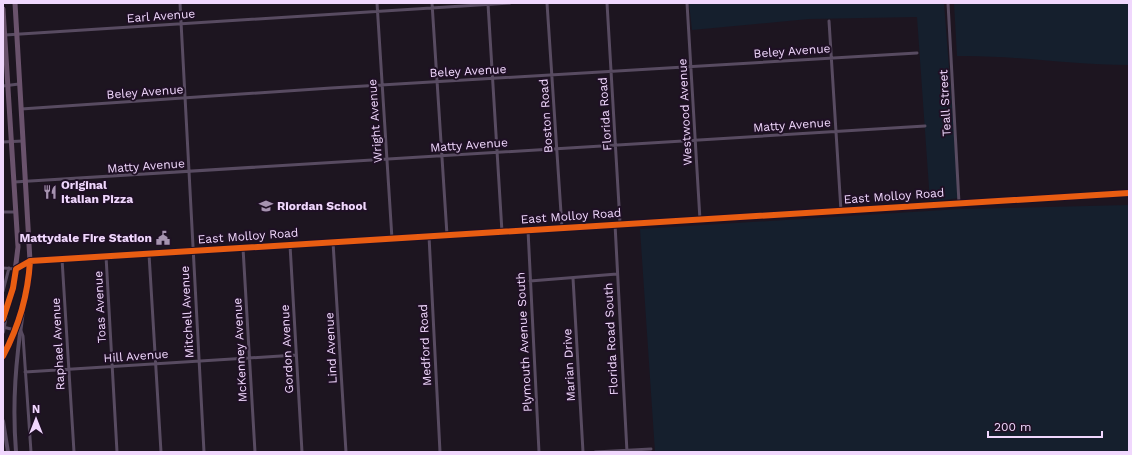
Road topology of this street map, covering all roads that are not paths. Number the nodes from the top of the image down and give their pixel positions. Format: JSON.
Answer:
{"nodes":[{"id":1,"x":15,"y":3,"type":"edge"},
{"id":2,"x":180,"y":3,"type":"edge"},
{"id":3,"x":377,"y":3,"type":"edge"},
{"id":4,"x":432,"y":3,"type":"edge"},
{"id":5,"x":510,"y":3,"type":"edge"},
{"id":6,"x":547,"y":3,"type":"edge"},
{"id":7,"x":607,"y":3,"type":"edge"},
{"id":8,"x":687,"y":3,"type":"edge"},
{"id":9,"x":948,"y":3,"type":"edge"},
{"id":10,"x":488,"y":4,"type":"edge"},
{"id":11,"x":433,"y":8,"type":"junction"},
{"id":12,"x":3,"y":9,"type":"edge"},
{"id":13,"x":377,"y":11,"type":"junction"},
{"id":14,"x":829,"y":21,"type":"dead end"},
{"id":15,"x":180,"y":24,"type":"junction"},
{"id":16,"x":16,"y":34,"type":"junction"},
{"id":17,"x":5,"y":35,"type":"junction"},
{"id":18,"x":917,"y":53,"type":"dead end"},
{"id":19,"x":832,"y":58,"type":"junction"},
{"id":20,"x":691,"y":66,"type":"junction"},
{"id":21,"x":611,"y":72,"type":"junction"},
{"id":22,"x":552,"y":75,"type":"junction"},
{"id":23,"x":493,"y":78,"type":"junction"},
{"id":24,"x":437,"y":82,"type":"junction"},
{"id":25,"x":19,"y":84,"type":"junction"},
{"id":26,"x":382,"y":85,"type":"junction"},
{"id":27,"x":5,"y":86,"type":"edge"},
{"id":28,"x":184,"y":98,"type":"junction"},
{"id":29,"x":21,"y":109,"type":"junction"},
{"id":30,"x":925,"y":126,"type":"dead end"},
{"id":31,"x":836,"y":132,"type":"junction"},
{"id":32,"x":696,"y":140,"type":"junction"},
{"id":33,"x":23,"y":141,"type":"junction"},
{"id":34,"x":3,"y":142,"type":"edge"},
{"id":35,"x":11,"y":142,"type":"junction"},
{"id":36,"x":616,"y":145,"type":"junction"},
{"id":37,"x":557,"y":149,"type":"junction"},
{"id":38,"x":498,"y":153,"type":"junction"},
{"id":39,"x":442,"y":156,"type":"junction"},
{"id":40,"x":387,"y":159,"type":"junction"},
{"id":41,"x":189,"y":172,"type":"junction"},
{"id":42,"x":25,"y":181,"type":"junction"},
{"id":43,"x":14,"y":182,"type":"junction"},
{"id":44,"x":1129,"y":193,"type":"edge"},
{"id":45,"x":960,"y":203,"type":"junction"},
{"id":46,"x":841,"y":211,"type":"junction"},
{"id":47,"x":3,"y":212,"type":"edge"},
{"id":48,"x":16,"y":212,"type":"junction"},
{"id":49,"x":700,"y":220,"type":"junction"},
{"id":50,"x":620,"y":223,"type":"junction"},
{"id":51,"x":615,"y":224,"type":"junction"},
{"id":52,"x":562,"y":228,"type":"junction"},
{"id":53,"x":528,"y":230,"type":"junction"},
{"id":54,"x":502,"y":232,"type":"junction"},
{"id":55,"x":447,"y":235,"type":"junction"},
{"id":56,"x":428,"y":236,"type":"junction"},
{"id":57,"x":392,"y":238,"type":"junction"},
{"id":58,"x":334,"y":242,"type":"junction"},
{"id":59,"x":290,"y":245,"type":"junction"},
{"id":60,"x":243,"y":248,"type":"junction"},
{"id":61,"x":193,"y":251,"type":"junction"},
{"id":62,"x":149,"y":254,"type":"junction"},
{"id":63,"x":106,"y":256,"type":"junction"},
{"id":64,"x":62,"y":259,"type":"junction"},
{"id":65,"x":30,"y":261,"type":"junction"},
{"id":66,"x":3,"y":268,"type":"edge"},
{"id":67,"x":9,"y":268,"type":"junction"},
{"id":68,"x":16,"y":269,"type":"junction"},
{"id":69,"x":617,"y":274,"type":"junction"},
{"id":70,"x":573,"y":278,"type":"junction"},
{"id":71,"x":530,"y":281,"type":"junction"},
{"id":72,"x":3,"y":291,"type":"edge"},
{"id":73,"x":9,"y":304,"type":"junction"},
{"id":74,"x":3,"y":319,"type":"edge"},
{"id":75,"x":4,"y":327,"type":"edge"},
{"id":76,"x":18,"y":330,"type":"junction"},
{"id":77,"x":3,"y":332,"type":"edge"},
{"id":78,"x":296,"y":355,"type":"junction"},
{"id":79,"x":3,"y":356,"type":"edge"},
{"id":80,"x":250,"y":358,"type":"junction"},
{"id":81,"x":199,"y":361,"type":"junction"},
{"id":82,"x":156,"y":364,"type":"junction"},
{"id":83,"x":112,"y":366,"type":"junction"},
{"id":84,"x":68,"y":369,"type":"junction"},
{"id":85,"x":25,"y":372,"type":"junction"},
{"id":86,"x":3,"y":421,"type":"edge"},
{"id":87,"x":651,"y":449,"type":"dead end"},
{"id":88,"x":627,"y":451,"type":"edge"},
{"id":89,"x":8,"y":452,"type":"edge"},
{"id":90,"x":16,"y":452,"type":"edge"},
{"id":91,"x":30,"y":452,"type":"edge"},
{"id":92,"x":74,"y":452,"type":"edge"},
{"id":93,"x":117,"y":452,"type":"edge"},
{"id":94,"x":161,"y":452,"type":"edge"},
{"id":95,"x":204,"y":452,"type":"edge"},
{"id":96,"x":255,"y":452,"type":"edge"},
{"id":97,"x":302,"y":452,"type":"edge"},
{"id":98,"x":346,"y":452,"type":"edge"},
{"id":99,"x":440,"y":452,"type":"edge"},
{"id":100,"x":539,"y":452,"type":"edge"},
{"id":101,"x":583,"y":452,"type":"edge"},
{"id":102,"x":596,"y":452,"type":"edge"}],
"edges":[{"from":1,"to":16,"type":"main road"},
{"from":2,"to":15,"type":"street","name":"Mitchell Avenue"},
{"from":3,"to":13,"type":"street","name":"Wright Avenue"},
{"from":4,"to":11,"type":"street"},
{"from":5,"to":10,"type":"street","name":"Earl Avenue"},
{"from":6,"to":22,"type":"street","name":"Boston Road"},
{"from":7,"to":21,"type":"street","name":"Florida Road"},
{"from":8,"to":20,"type":"street","name":"Westwood Avenue"},
{"from":9,"to":45,"type":"street","name":"Teall Street"},
{"from":10,"to":11,"type":"street","name":"Earl Avenue"},
{"from":10,"to":23,"type":"street"},
{"from":11,"to":13,"type":"street","name":"Earl Avenue"},
{"from":11,"to":24,"type":"street"},
{"from":12,"to":17,"type":"main road"},
{"from":13,"to":15,"type":"street","name":"Earl Avenue"},
{"from":13,"to":26,"type":"street","name":"Wright Avenue"},
{"from":14,"to":19,"type":"street"},
{"from":15,"to":16,"type":"street","name":"Earl Avenue"},
{"from":15,"to":28,"type":"street","name":"Mitchell Avenue"},
{"from":16,"to":17,"type":"street","name":"Earl Avenue"},
{"from":16,"to":25,"type":"main road"},
{"from":17,"to":27,"type":"main road"},
{"from":18,"to":19,"type":"street","name":"Beley Avenue"},
{"from":19,"to":20,"type":"street","name":"Beley Avenue"},
{"from":19,"to":31,"type":"street"},
{"from":20,"to":21,"type":"street","name":"Beley Avenue"},
{"from":20,"to":32,"type":"street","name":"Westwood Avenue"},
{"from":21,"to":22,"type":"street","name":"Beley Avenue"},
{"from":21,"to":36,"type":"street","name":"Florida Road"},
{"from":22,"to":23,"type":"street","name":"Beley Avenue"},
{"from":22,"to":37,"type":"street","name":"Boston Road"},
{"from":23,"to":24,"type":"street","name":"Beley Avenue"},
{"from":23,"to":38,"type":"street"},
{"from":24,"to":26,"type":"street","name":"Beley Avenue"},
{"from":24,"to":39,"type":"street"},
{"from":25,"to":27,"type":"street"},
{"from":25,"to":29,"type":"main road"},
{"from":26,"to":28,"type":"street","name":"Beley Avenue"},
{"from":26,"to":40,"type":"street","name":"Wright Avenue"},
{"from":27,"to":35,"type":"main road"},
{"from":28,"to":29,"type":"street","name":"Beley Avenue"},
{"from":28,"to":41,"type":"street","name":"Mitchell Avenue"},
{"from":29,"to":33,"type":"main road"},
{"from":30,"to":31,"type":"street","name":"Matty Avenue"},
{"from":31,"to":32,"type":"street","name":"Matty Avenue"},
{"from":31,"to":46,"type":"street"},
{"from":32,"to":36,"type":"street","name":"Matty Avenue"},
{"from":32,"to":49,"type":"street","name":"Westwood Avenue"},
{"from":33,"to":35,"type":"street"},
{"from":33,"to":42,"type":"main road"},
{"from":34,"to":35,"type":"street"},
{"from":35,"to":43,"type":"main road"},
{"from":36,"to":37,"type":"street","name":"Matty Avenue"},
{"from":36,"to":50,"type":"street","name":"Florida Road"},
{"from":37,"to":38,"type":"street","name":"Matty Avenue"},
{"from":37,"to":52,"type":"street","name":"Boston Road"},
{"from":38,"to":39,"type":"street","name":"Matty Avenue"},
{"from":38,"to":54,"type":"street"},
{"from":39,"to":40,"type":"street","name":"Matty Avenue"},
{"from":39,"to":55,"type":"street"},
{"from":40,"to":41,"type":"street","name":"Matty Avenue"},
{"from":40,"to":57,"type":"street","name":"Wright Avenue"},
{"from":41,"to":42,"type":"street","name":"Matty Avenue"},
{"from":41,"to":61,"type":"street","name":"Mitchell Avenue"},
{"from":42,"to":43,"type":"street","name":"Matty Avenue"},
{"from":42,"to":65,"type":"main road"},
{"from":43,"to":48,"type":"main road"},
{"from":44,"to":45,"type":"street","name":"East Molloy Road"},
{"from":45,"to":46,"type":"street","name":"East Molloy Road"},
{"from":46,"to":49,"type":"street","name":"East Molloy Road"},
{"from":47,"to":48,"type":"street"},
{"from":48,"to":68,"type":"main road"},
{"from":49,"to":50,"type":"street","name":"East Molloy Road"},
{"from":50,"to":51,"type":"street","name":"East Molloy Road"},
{"from":51,"to":52,"type":"street","name":"East Molloy Road"},
{"from":51,"to":69,"type":"street","name":"Florida Road South"},
{"from":52,"to":53,"type":"street","name":"East Molloy Road"},
{"from":53,"to":54,"type":"street","name":"East Molloy Road"},
{"from":53,"to":71,"type":"street","name":"Plymouth Avenue South"},
{"from":54,"to":55,"type":"street","name":"East Molloy Road"},
{"from":55,"to":56,"type":"street","name":"East Molloy Road"},
{"from":56,"to":57,"type":"street","name":"East Molloy Road"},
{"from":56,"to":99,"type":"street","name":"Medford Road"},
{"from":57,"to":58,"type":"street","name":"East Molloy Road"},
{"from":58,"to":59,"type":"street","name":"East Molloy Road"},
{"from":58,"to":98,"type":"street","name":"Lind Avenue"},
{"from":59,"to":60,"type":"street","name":"East Molloy Road"},
{"from":59,"to":78,"type":"street","name":"Gordon Avenue"},
{"from":60,"to":61,"type":"street","name":"East Molloy Road"},
{"from":60,"to":80,"type":"street","name":"McKenney Avenue"},
{"from":61,"to":62,"type":"street","name":"East Molloy Road"},
{"from":61,"to":81,"type":"street","name":"Mitchell Avenue"},
{"from":62,"to":63,"type":"street","name":"East Molloy Road"},
{"from":62,"to":82,"type":"street"},
{"from":63,"to":64,"type":"street","name":"East Molloy Road"},
{"from":63,"to":83,"type":"street","name":"Toas Avenue"},
{"from":64,"to":65,"type":"street","name":"East Molloy Road"},
{"from":64,"to":84,"type":"street","name":"Raphael Avenue"},
{"from":65,"to":68,"type":"street","name":"East Molloy Road"},
{"from":65,"to":76,"type":"main road"},
{"from":66,"to":67,"type":"street"},
{"from":67,"to":68,"type":"street"},
{"from":67,"to":72,"type":"street"},
{"from":68,"to":73,"type":"main road"},
{"from":69,"to":70,"type":"street"},
{"from":69,"to":88,"type":"street","name":"Florida Road South"},
{"from":70,"to":71,"type":"street"},
{"from":70,"to":101,"type":"street","name":"Marian Drive"},
{"from":71,"to":100,"type":"street","name":"Plymouth Avenue South"},
{"from":73,"to":74,"type":"main road"},
{"from":73,"to":75,"type":"street"},
{"from":75,"to":76,"type":"street"},
{"from":75,"to":77,"type":"street"},
{"from":76,"to":79,"type":"main road"},
{"from":76,"to":85,"type":"street"},
{"from":76,"to":90,"type":"street"},
{"from":78,"to":80,"type":"street","name":"Hill Avenue"},
{"from":78,"to":97,"type":"street","name":"Gordon Avenue"},
{"from":80,"to":81,"type":"street","name":"Hill Avenue"},
{"from":80,"to":96,"type":"street","name":"McKenney Avenue"},
{"from":81,"to":82,"type":"street","name":"Hill Avenue"},
{"from":81,"to":95,"type":"street","name":"Mitchell Avenue"},
{"from":82,"to":83,"type":"street","name":"Hill Avenue"},
{"from":82,"to":94,"type":"street"},
{"from":83,"to":84,"type":"street","name":"Hill Avenue"},
{"from":83,"to":93,"type":"street","name":"Toas Avenue"},
{"from":84,"to":85,"type":"street","name":"Hill Avenue"},
{"from":84,"to":92,"type":"street","name":"Raphael Avenue"},
{"from":85,"to":91,"type":"street"},
{"from":86,"to":89,"type":"street"},
{"from":87,"to":88,"type":"street"},
{"from":88,"to":102,"type":"street"}]}
